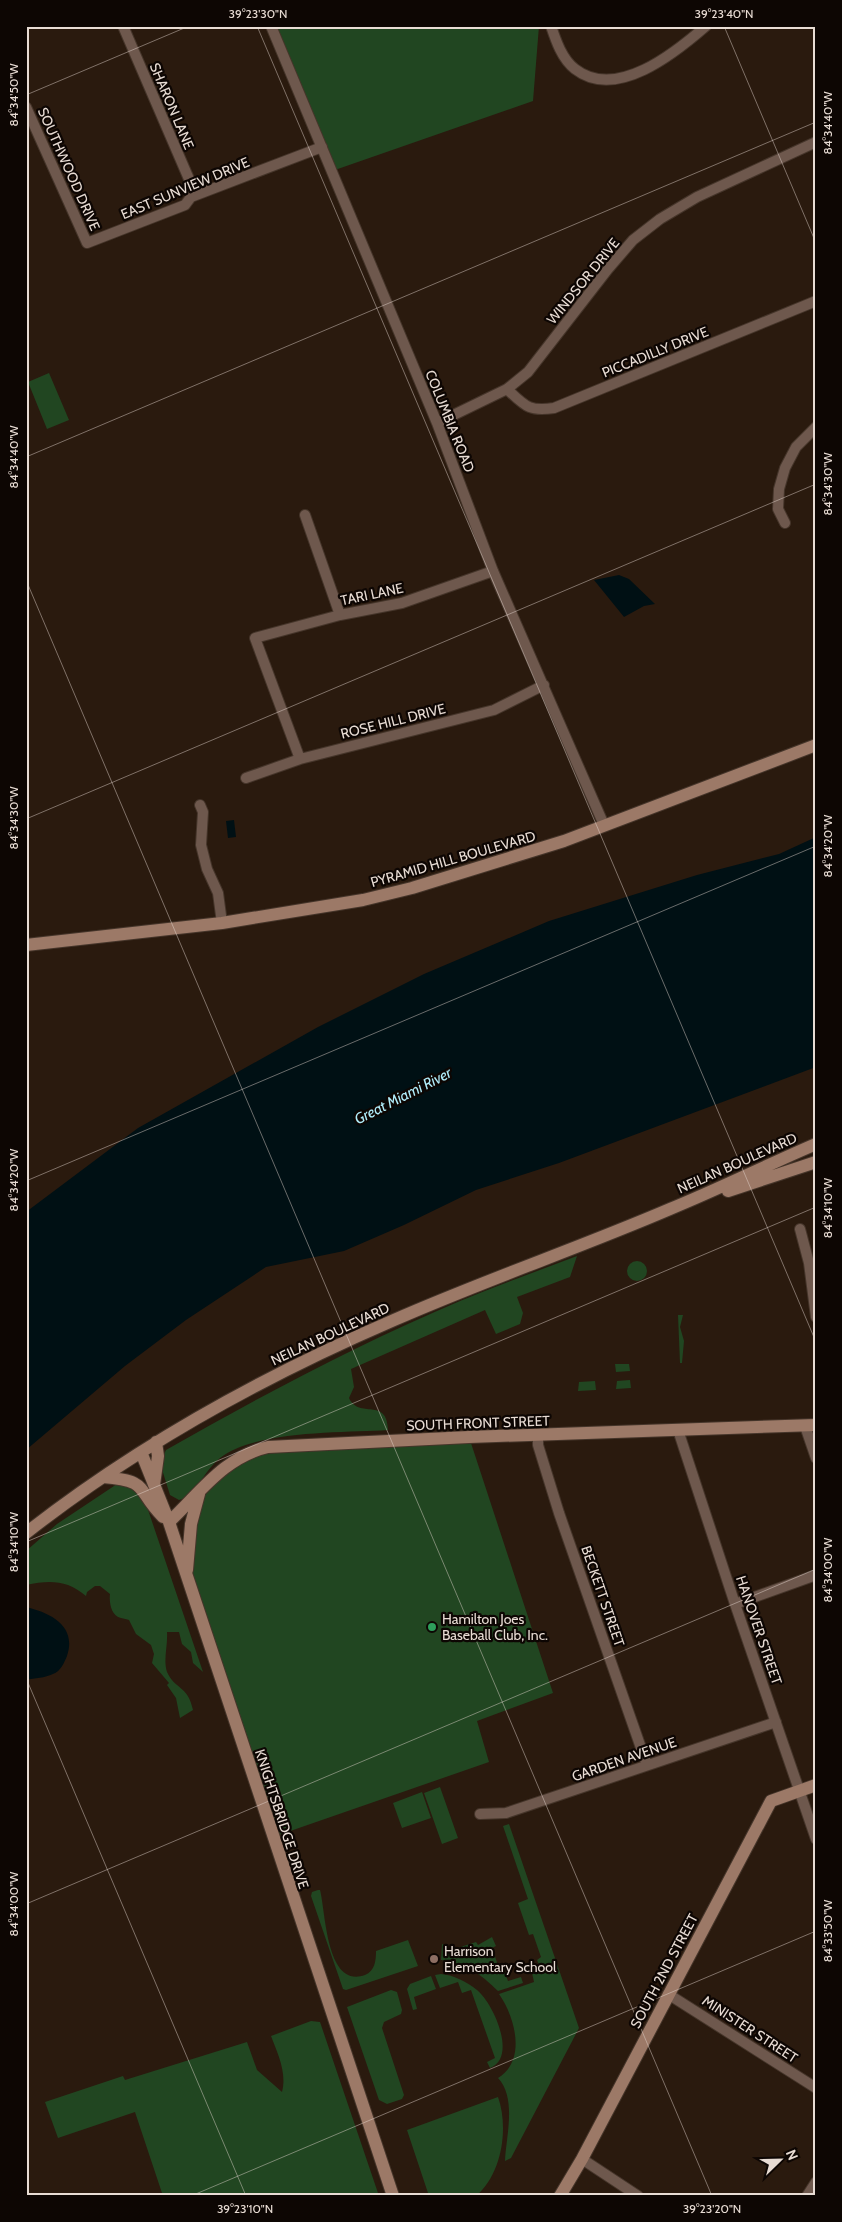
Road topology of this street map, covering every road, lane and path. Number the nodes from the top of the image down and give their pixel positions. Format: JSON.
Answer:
{"nodes":[{"id":1,"x":124,"y":26,"type":"edge"},
{"id":2,"x":271,"y":26,"type":"edge"},
{"id":3,"x":551,"y":26,"type":"edge"},
{"id":4,"x":706,"y":26,"type":"edge"},
{"id":5,"x":26,"y":107,"type":"edge"},
{"id":6,"x":816,"y":142,"type":"edge"},
{"id":7,"x":322,"y":147,"type":"junction"},
{"id":8,"x":191,"y":197,"type":"junction"},
{"id":9,"x":87,"y":243,"type":"joint"},
{"id":10,"x":816,"y":301,"type":"edge"},
{"id":11,"x":508,"y":389,"type":"junction"},
{"id":12,"x":437,"y":423,"type":"junction"},
{"id":13,"x":816,"y":428,"type":"edge"},
{"id":14,"x":305,"y":515,"type":"dead end"},
{"id":15,"x":785,"y":524,"type":"dead end"},
{"id":16,"x":494,"y":572,"type":"junction"},
{"id":17,"x":340,"y":615,"type":"junction"},
{"id":18,"x":544,"y":685,"type":"junction"},
{"id":19,"x":815,"y":745,"type":"edge"},
{"id":20,"x":300,"y":759,"type":"junction"},
{"id":21,"x":246,"y":778,"type":"dead end"},
{"id":22,"x":200,"y":804,"type":"dead end"},
{"id":23,"x":604,"y":825,"type":"junction"},
{"id":24,"x":222,"y":923,"type":"junction"},
{"id":25,"x":26,"y":945,"type":"edge"},
{"id":26,"x":816,"y":1144,"type":"edge"},
{"id":27,"x":816,"y":1162,"type":"edge"},
{"id":28,"x":670,"y":1209,"type":"junction"},
{"id":29,"x":800,"y":1229,"type":"dead end"},
{"id":30,"x":812,"y":1262,"type":"edge"},
{"id":31,"x":816,"y":1317,"type":"edge"},
{"id":32,"x":810,"y":1426,"type":"edge"},
{"id":33,"x":678,"y":1430,"type":"junction"},
{"id":34,"x":538,"y":1436,"type":"junction"},
{"id":35,"x":156,"y":1442,"type":"junction"},
{"id":36,"x":141,"y":1452,"type":"junction"},
{"id":37,"x":816,"y":1458,"type":"edge"},
{"id":38,"x":103,"y":1477,"type":"junction"},
{"id":39,"x":154,"y":1485,"type":"junction"},
{"id":40,"x":199,"y":1494,"type":"junction"},
{"id":41,"x":168,"y":1522,"type":"junction"},
{"id":42,"x":26,"y":1533,"type":"edge"},
{"id":43,"x":816,"y":1575,"type":"edge"},
{"id":44,"x":187,"y":1578,"type":"junction"},
{"id":45,"x":735,"y":1604,"type":"junction"},
{"id":46,"x":776,"y":1722,"type":"junction"},
{"id":47,"x":647,"y":1765,"type":"junction"},
{"id":48,"x":816,"y":1785,"type":"edge"},
{"id":49,"x":799,"y":1790,"type":"junction"},
{"id":50,"x":480,"y":1814,"type":"dead end"},
{"id":51,"x":816,"y":1839,"type":"edge"},
{"id":52,"x":668,"y":1994,"type":"junction"},
{"id":53,"x":816,"y":2088,"type":"edge"},
{"id":54,"x":582,"y":2159,"type":"junction"},
{"id":55,"x":816,"y":2182,"type":"edge"},
{"id":56,"x":393,"y":2196,"type":"edge"},
{"id":57,"x":560,"y":2196,"type":"edge"},
{"id":58,"x":638,"y":2196,"type":"edge"},
{"id":59,"x":807,"y":2196,"type":"edge"}],
"edges":[{"from":1,"to":8,"type":"street","name":"SHARON LANE"},
{"from":2,"to":7,"type":"street","name":"COLUMBIA ROAD"},
{"from":3,"to":4,"type":"street"},
{"from":5,"to":9,"type":"street","name":"SOUTHWOOD DRIVE"},
{"from":6,"to":11,"type":"street","name":"WINDSOR DRIVE"},
{"from":7,"to":8,"type":"street","name":"EAST SUNVIEW DRIVE"},
{"from":7,"to":12,"type":"street","name":"COLUMBIA ROAD"},
{"from":8,"to":9,"type":"street","name":"EAST SUNVIEW DRIVE"},
{"from":10,"to":11,"type":"street","name":"PICCADILLY DRIVE"},
{"from":11,"to":12,"type":"street","name":"WINDSOR DRIVE"},
{"from":12,"to":16,"type":"street","name":"COLUMBIA ROAD"},
{"from":13,"to":15,"type":"street"},
{"from":14,"to":17,"type":"street"},
{"from":16,"to":17,"type":"street","name":"TARI LANE"},
{"from":16,"to":18,"type":"street","name":"COLUMBIA ROAD"},
{"from":17,"to":20,"type":"street","name":"TARI LANE"},
{"from":18,"to":20,"type":"street","name":"ROSE HILL DRIVE"},
{"from":18,"to":23,"type":"street","name":"COLUMBIA ROAD"},
{"from":19,"to":23,"type":"street","name":"PYRAMID HILL BOULEVARD"},
{"from":20,"to":21,"type":"street","name":"ROSE HILL DRIVE"},
{"from":22,"to":24,"type":"street"},
{"from":23,"to":24,"type":"street","name":"PYRAMID HILL BOULEVARD"},
{"from":24,"to":25,"type":"street","name":"PYRAMID HILL BOULEVARD"},
{"from":26,"to":28,"type":"street","name":"NEILAN BOULEVARD"},
{"from":27,"to":28,"type":"street","name":"NEILAN BOULEVARD"},
{"from":28,"to":35,"type":"street","name":"NEILAN BOULEVARD"},
{"from":29,"to":30,"type":"street"},
{"from":30,"to":31,"type":"street"},
{"from":32,"to":33,"type":"street","name":"SOUTH FRONT STREET"},
{"from":32,"to":37,"type":"street"},
{"from":33,"to":34,"type":"street","name":"SOUTH FRONT STREET"},
{"from":33,"to":45,"type":"street","name":"HANOVER STREET"},
{"from":34,"to":40,"type":"street","name":"SOUTH FRONT STREET"},
{"from":34,"to":47,"type":"street","name":"BECKETT STREET"},
{"from":35,"to":36,"type":"street","name":"NEILAN BOULEVARD"},
{"from":35,"to":39,"type":"street"},
{"from":36,"to":38,"type":"street","name":"NEILAN BOULEVARD"},
{"from":36,"to":39,"type":"street","name":"KNIGHTSBRIDGE DRIVE"},
{"from":38,"to":41,"type":"street"},
{"from":38,"to":42,"type":"street","name":"NEILAN BOULEVARD"},
{"from":39,"to":41,"type":"street","name":"KNIGHTSBRIDGE DRIVE"},
{"from":40,"to":41,"type":"street","name":"SOUTH FRONT STREET"},
{"from":40,"to":44,"type":"street"},
{"from":41,"to":44,"type":"street","name":"KNIGHTSBRIDGE DRIVE"},
{"from":43,"to":45,"type":"street"},
{"from":44,"to":56,"type":"street","name":"KNIGHTSBRIDGE DRIVE"},
{"from":45,"to":46,"type":"street","name":"HANOVER STREET"},
{"from":46,"to":47,"type":"street","name":"GARDEN AVENUE"},
{"from":46,"to":49,"type":"street","name":"HANOVER STREET"},
{"from":47,"to":50,"type":"street","name":"GARDEN AVENUE"},
{"from":48,"to":49,"type":"street","name":"SOUTH 2ND STREET"},
{"from":49,"to":51,"type":"street","name":"HANOVER STREET"},
{"from":49,"to":52,"type":"street","name":"SOUTH 2ND STREET"},
{"from":52,"to":53,"type":"street","name":"MINISTER STREET"},
{"from":52,"to":54,"type":"street","name":"SOUTH 2ND STREET"},
{"from":54,"to":57,"type":"street","name":"SOUTH 2ND STREET"},
{"from":54,"to":58,"type":"street"},
{"from":55,"to":59,"type":"street"}]}
